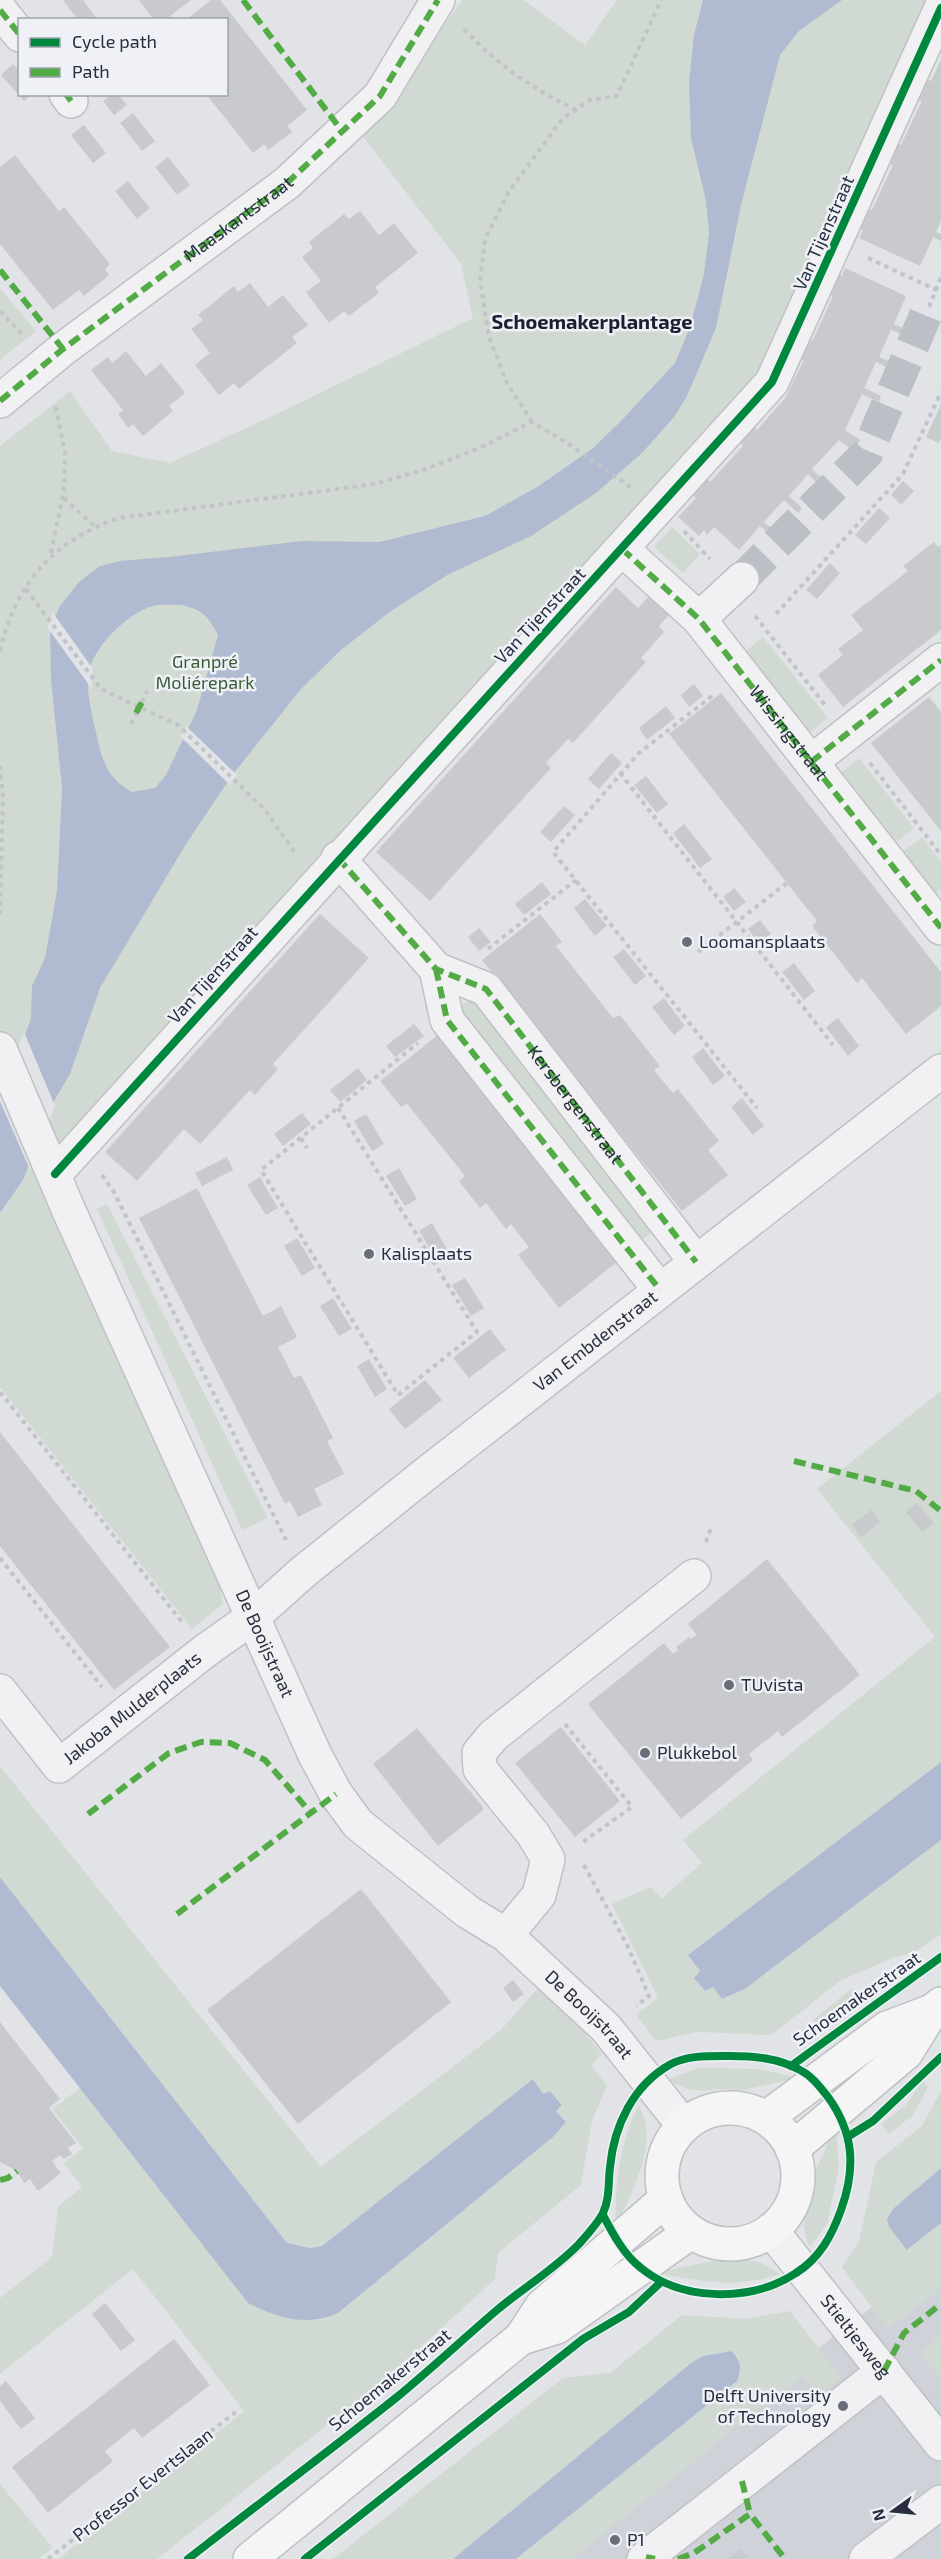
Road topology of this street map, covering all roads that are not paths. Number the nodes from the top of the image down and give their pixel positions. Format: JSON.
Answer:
{"nodes":[{"id":1,"x":437,"y":0,"type":"edge"},
{"id":2,"x":941,"y":8,"type":"edge"},
{"id":3,"x":0,"y":10,"type":"edge"},
{"id":4,"x":18,"y":32,"type":"edge"},
{"id":5,"x":0,"y":402,"type":"edge"},
{"id":6,"x":622,"y":549,"type":"junction"},
{"id":7,"x":737,"y":583,"type":"tunnel mouth"},
{"id":8,"x":699,"y":619,"type":"junction"},
{"id":9,"x":941,"y":660,"type":"edge"},
{"id":10,"x":811,"y":762,"type":"junction"},
{"id":11,"x":329,"y":868,"type":"junction"},
{"id":12,"x":941,"y":928,"type":"edge"},
{"id":13,"x":446,"y":973,"type":"junction"},
{"id":14,"x":3,"y":1056,"type":"edge"},
{"id":15,"x":941,"y":1071,"type":"edge"},
{"id":16,"x":55,"y":1174,"type":"junction"},
{"id":17,"x":696,"y":1262,"type":"junction"},
{"id":18,"x":660,"y":1290,"type":"junction"},
{"id":19,"x":694,"y":1576,"type":"dead end"},
{"id":20,"x":253,"y":1617,"type":"junction"},
{"id":21,"x":0,"y":1691,"type":"edge"},
{"id":22,"x":506,"y":1935,"type":"junction"},
{"id":23,"x":937,"y":2007,"type":"edge"},
{"id":24,"x":766,"y":2118,"type":"junction"},
{"id":25,"x":684,"y":2126,"type":"junction"},
{"id":26,"x":792,"y":2149,"type":"junction"},
{"id":27,"x":666,"y":2199,"type":"junction"},
{"id":28,"x":771,"y":2230,"type":"junction"},
{"id":29,"x":691,"y":2232,"type":"junction"},
{"id":30,"x":521,"y":2338,"type":"junction"},
{"id":31,"x":884,"y":2371,"type":"junction"},
{"id":32,"x":939,"y":2439,"type":"edge"},
{"id":33,"x":941,"y":2502,"type":"edge"},
{"id":34,"x":645,"y":2558,"type":"edge"},
{"id":35,"x":250,"y":2559,"type":"edge"},
{"id":36,"x":866,"y":2559,"type":"edge"}],
"edges":[{"from":1,"to":5,"type":"street","name":"Maaskantstraat"},
{"from":2,"to":6,"type":"street","name":"Van Tijenstraat"},
{"from":3,"to":4,"type":"street"},
{"from":6,"to":8,"type":"street","name":"Wissingstraat"},
{"from":6,"to":11,"type":"street","name":"Van Tijenstraat"},
{"from":7,"to":8,"type":"street"},
{"from":8,"to":10,"type":"street","name":"Wissingstraat"},
{"from":9,"to":10,"type":"street"},
{"from":10,"to":12,"type":"street","name":"Wissingstraat"},
{"from":11,"to":13,"type":"street","name":"Kersbergenstraat"},
{"from":11,"to":16,"type":"street","name":"Van Tijenstraat"},
{"from":13,"to":17,"type":"street","name":"Kersbergenstraat"},
{"from":13,"to":18,"type":"street","name":"Kersbergenstraat"},
{"from":14,"to":16,"type":"street","name":"De Booijstraat"},
{"from":15,"to":17,"type":"street","name":"Van Embdenstraat"},
{"from":16,"to":20,"type":"street","name":"De Booijstraat"},
{"from":17,"to":18,"type":"street","name":"Van Embdenstraat"},
{"from":18,"to":20,"type":"street","name":"Van Embdenstraat"},
{"from":19,"to":22,"type":"street"},
{"from":20,"to":21,"type":"street","name":"Jakoba Mulderplaats"},
{"from":20,"to":22,"type":"street","name":"De Booijstraat"},
{"from":22,"to":25,"type":"street","name":"De Booijstraat"},
{"from":23,"to":24,"type":"main road"},
{"from":23,"to":26,"type":"main road"},
{"from":24,"to":25,"type":"main road"},
{"from":24,"to":26,"type":"main road"},
{"from":25,"to":27,"type":"main road"},
{"from":26,"to":28,"type":"main road"},
{"from":27,"to":29,"type":"main road"},
{"from":27,"to":30,"type":"main road"},
{"from":28,"to":29,"type":"main road"},
{"from":28,"to":31,"type":"street","name":"Stieltjesweg"},
{"from":29,"to":30,"type":"main road"},
{"from":30,"to":35,"type":"main road"},
{"from":31,"to":32,"type":"street","name":"Stieltjesweg"},
{"from":31,"to":34,"type":"street"},
{"from":33,"to":36,"type":"street"}]}
